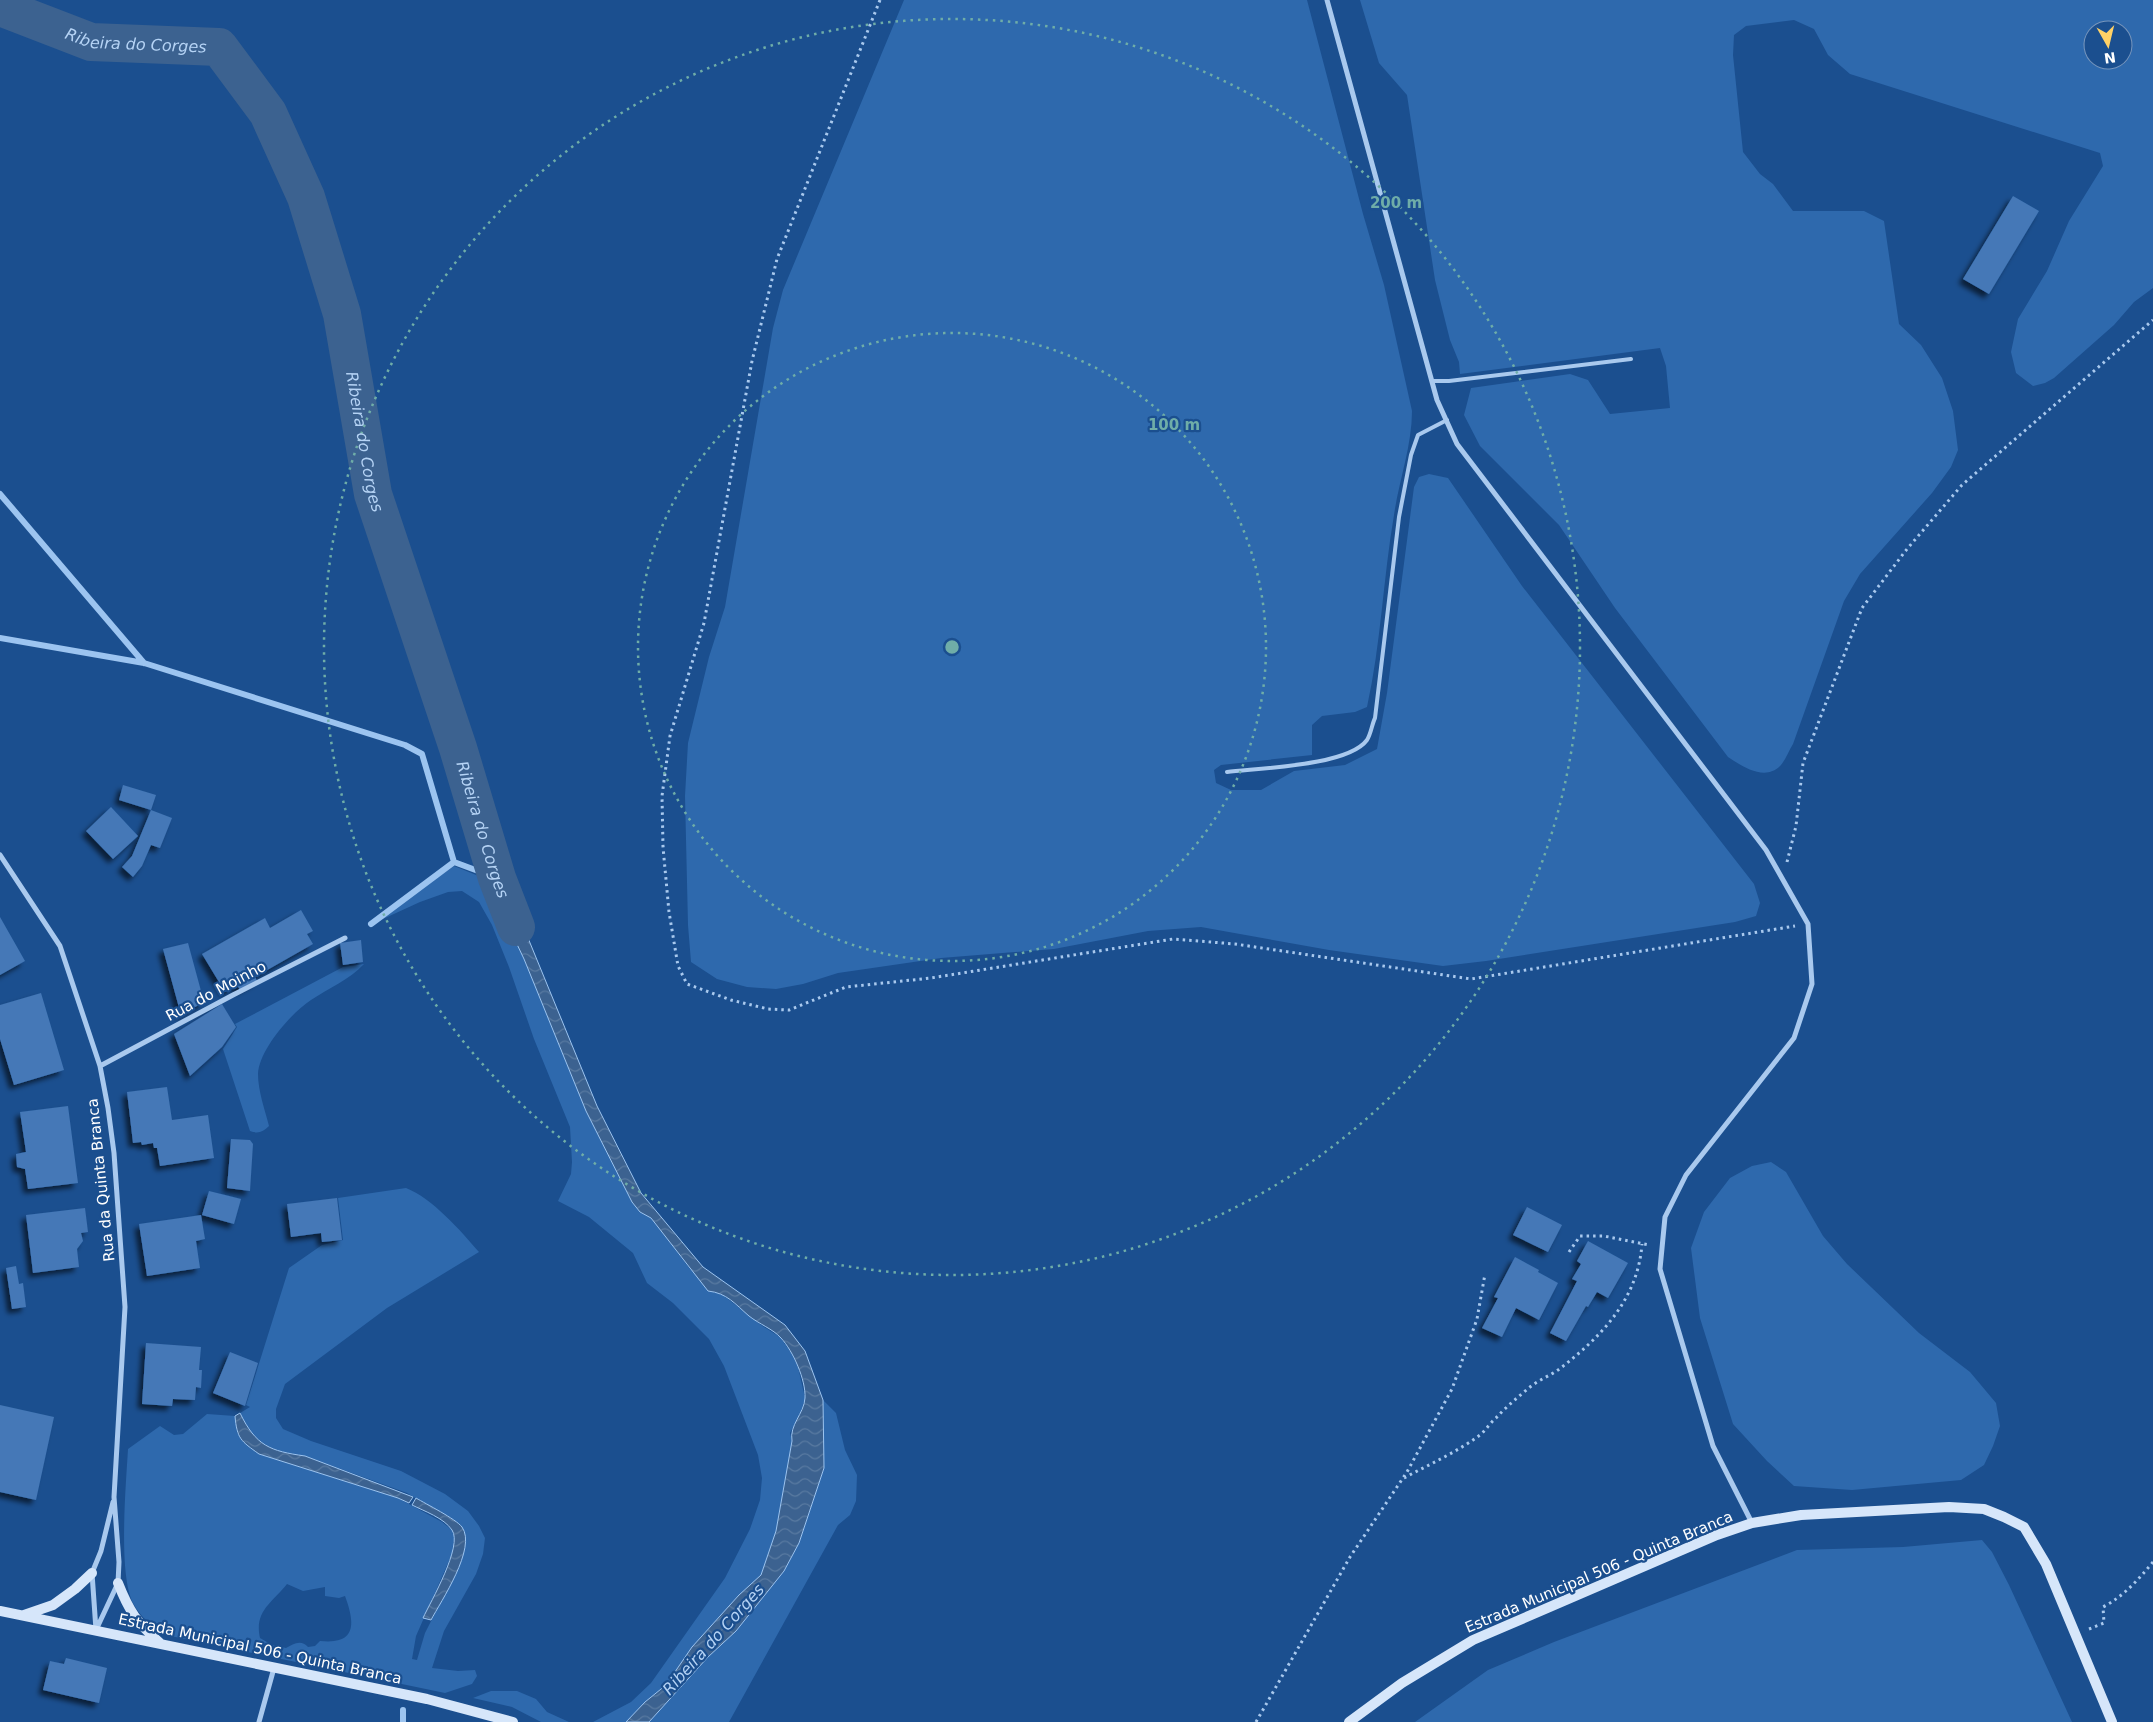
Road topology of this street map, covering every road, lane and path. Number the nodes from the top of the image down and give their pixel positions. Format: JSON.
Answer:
{"nodes":[{"id":1,"x":880,"y":0,"type":"edge"},
{"id":2,"x":1326,"y":0,"type":"edge"},
{"id":3,"x":2153,"y":320,"type":"edge"},
{"id":4,"x":1631,"y":359,"type":"dead end"},
{"id":5,"x":1432,"y":381,"type":"junction"},
{"id":6,"x":1447,"y":420,"type":"junction"},
{"id":7,"x":1227,"y":772,"type":"dead end"},
{"id":8,"x":0,"y":855,"type":"edge"},
{"id":9,"x":1783,"y":879,"type":"junction"},
{"id":10,"x":1808,"y":924,"type":"junction"},
{"id":11,"x":345,"y":938,"type":"dead end"},
{"id":12,"x":100,"y":1066,"type":"junction"},
{"id":13,"x":1642,"y":1244,"type":"junction"},
{"id":14,"x":1662,"y":1246,"type":"junction"},
{"id":15,"x":1569,"y":1252,"type":"dead end"},
{"id":16,"x":1485,"y":1274,"type":"dead end"},
{"id":17,"x":1403,"y":1479,"type":"junction"},
{"id":18,"x":114,"y":1497,"type":"junction"},
{"id":19,"x":1752,"y":1523,"type":"junction"},
{"id":20,"x":2153,"y":1562,"type":"edge"},
{"id":21,"x":92,"y":1573,"type":"junction"},
{"id":22,"x":118,"y":1583,"type":"junction"},
{"id":23,"x":0,"y":1611,"type":"edge"},
{"id":24,"x":22,"y":1616,"type":"junction"},
{"id":25,"x":96,"y":1630,"type":"junction"},
{"id":26,"x":2074,"y":1634,"type":"junction"},
{"id":27,"x":160,"y":1644,"type":"junction"},
{"id":28,"x":274,"y":1668,"type":"junction"},
{"id":29,"x":259,"y":1722,"type":"edge"},
{"id":30,"x":513,"y":1722,"type":"edge"},
{"id":31,"x":1256,"y":1722,"type":"edge"},
{"id":32,"x":1349,"y":1722,"type":"edge"},
{"id":33,"x":2112,"y":1722,"type":"edge"}],
"edges":[{"from":1,"to":10,"type":"path"},
{"from":2,"to":5,"type":"street"},
{"from":3,"to":9,"type":"path"},
{"from":4,"to":5,"type":"lane"},
{"from":5,"to":6,"type":"street"},
{"from":6,"to":7,"type":"lane"},
{"from":6,"to":9,"type":"street"},
{"from":8,"to":12,"type":"street","name":"Rua da Quinta Branca"},
{"from":9,"to":10,"type":"street"},
{"from":10,"to":14,"type":"street"},
{"from":11,"to":12,"type":"street","name":"Rua do Moinho"},
{"from":12,"to":18,"type":"street","name":"Rua da Quinta Branca"},
{"from":13,"to":14,"type":"path"},
{"from":13,"to":15,"type":"path"},
{"from":13,"to":17,"type":"path"},
{"from":14,"to":19,"type":"street"},
{"from":16,"to":17,"type":"path"},
{"from":17,"to":31,"type":"path"},
{"from":18,"to":21,"type":"street","name":"Rua da Quinta Branca"},
{"from":18,"to":22,"type":"street","name":"Rua da Quinta Branca"},
{"from":19,"to":26,"type":"main road","name":"Estrada Municipal 506 - Quinta Branca"},
{"from":19,"to":32,"type":"main road","name":"Estrada Municipal 506 - Quinta Branca"},
{"from":20,"to":26,"type":"path"},
{"from":21,"to":24,"type":"main road"},
{"from":21,"to":25,"type":"street","name":"Rua da Quinta Branca"},
{"from":22,"to":25,"type":"street","name":"Rua da Quinta Branca"},
{"from":22,"to":27,"type":"main road"},
{"from":23,"to":24,"type":"main road","name":"Estrada Municipal 506 - Quinta Branca"},
{"from":24,"to":25,"type":"main road","name":"Estrada Municipal 506 - Quinta Branca"},
{"from":25,"to":27,"type":"main road","name":"Estrada Municipal 506 - Quinta Branca"},
{"from":26,"to":33,"type":"main road","name":"Estrada Municipal 506 - Quinta Branca"},
{"from":27,"to":28,"type":"main road","name":"Estrada Municipal 506 - Quinta Branca"},
{"from":28,"to":29,"type":"street"},
{"from":28,"to":30,"type":"main road","name":"Estrada Municipal 506 - Quinta Branca"}]}
